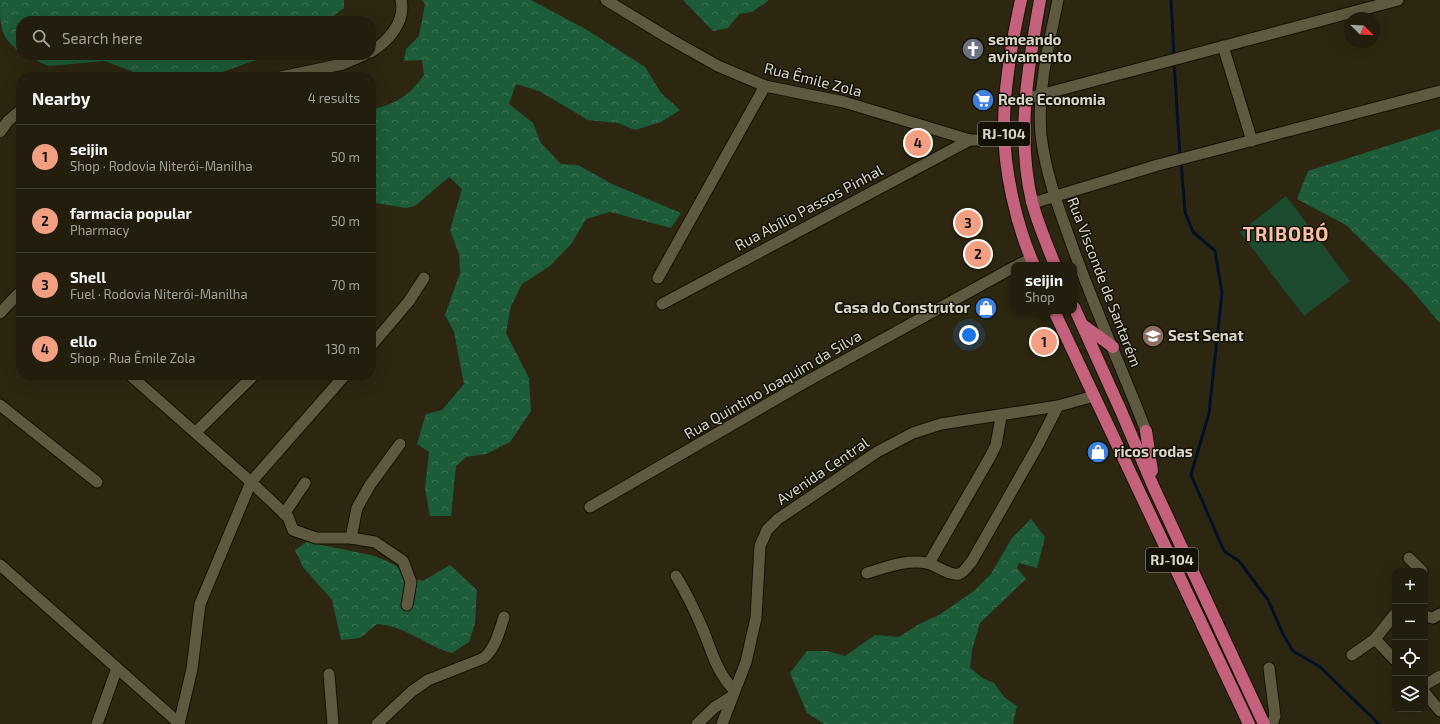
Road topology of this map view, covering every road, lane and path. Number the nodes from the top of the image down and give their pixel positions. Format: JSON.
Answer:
{"nodes":[{"id":1,"x":401,"y":0,"type":"edge"},
{"id":2,"x":606,"y":0,"type":"edge"},
{"id":3,"x":1021,"y":0,"type":"edge"},
{"id":4,"x":1040,"y":0,"type":"edge"},
{"id":5,"x":1058,"y":0,"type":"edge"},
{"id":6,"x":1398,"y":0,"type":"edge"},
{"id":7,"x":1223,"y":46,"type":"junction"},
{"id":8,"x":376,"y":48,"type":"edge"},
{"id":9,"x":352,"y":60,"type":"edge"},
{"id":10,"x":305,"y":72,"type":"edge"},
{"id":11,"x":765,"y":86,"type":"junction"},
{"id":12,"x":1440,"y":91,"type":"edge"},
{"id":13,"x":1041,"y":96,"type":"junction"},
{"id":14,"x":1025,"y":99,"type":"junction"},
{"id":15,"x":16,"y":114,"type":"edge"},
{"id":16,"x":0,"y":132,"type":"edge"},
{"id":17,"x":970,"y":140,"type":"junction"},
{"id":18,"x":1005,"y":140,"type":"junction"},
{"id":19,"x":1252,"y":141,"type":"junction"},
{"id":20,"x":1054,"y":195,"type":"junction"},
{"id":21,"x":1033,"y":202,"type":"junction"},
{"id":22,"x":1032,"y":262,"type":"edge"},
{"id":23,"x":1054,"y":262,"type":"edge"},
{"id":24,"x":1011,"y":269,"type":"edge"},
{"id":25,"x":424,"y":278,"type":"dead end"},
{"id":26,"x":658,"y":278,"type":"dead end"},
{"id":27,"x":16,"y":296,"type":"edge"},
{"id":28,"x":662,"y":304,"type":"dead end"},
{"id":29,"x":0,"y":313,"type":"edge"},
{"id":30,"x":1055,"y":314,"type":"edge"},
{"id":31,"x":1077,"y":314,"type":"edge"},
{"id":32,"x":1082,"y":325,"type":"junction"},
{"id":33,"x":376,"y":340,"type":"edge"},
{"id":34,"x":1113,"y":346,"type":"junction"},
{"id":35,"x":136,"y":380,"type":"edge"},
{"id":36,"x":249,"y":380,"type":"edge"},
{"id":37,"x":341,"y":380,"type":"edge"},
{"id":38,"x":1094,"y":396,"type":"junction"},
{"id":39,"x":0,"y":406,"type":"edge"},
{"id":40,"x":1058,"y":406,"type":"junction"},
{"id":41,"x":1001,"y":417,"type":"junction"},
{"id":42,"x":1146,"y":431,"type":"joint"},
{"id":43,"x":196,"y":432,"type":"junction"},
{"id":44,"x":400,"y":444,"type":"dead end"},
{"id":45,"x":97,"y":482,"type":"dead end"},
{"id":46,"x":251,"y":482,"type":"junction"},
{"id":47,"x":305,"y":483,"type":"dead end"},
{"id":48,"x":1154,"y":488,"type":"junction"},
{"id":49,"x":590,"y":507,"type":"dead end"},
{"id":50,"x":284,"y":514,"type":"junction"},
{"id":51,"x":351,"y":538,"type":"junction"},
{"id":52,"x":1409,"y":558,"type":"dead end"},
{"id":53,"x":929,"y":563,"type":"junction"},
{"id":54,"x":0,"y":565,"type":"edge"},
{"id":55,"x":1419,"y":568,"type":"edge"},
{"id":56,"x":867,"y":573,"type":"dead end"},
{"id":57,"x":676,"y":576,"type":"dead end"},
{"id":58,"x":407,"y":605,"type":"dead end"},
{"id":59,"x":1440,"y":614,"type":"edge"},
{"id":60,"x":504,"y":617,"type":"dead end"},
{"id":61,"x":1428,"y":617,"type":"edge"},
{"id":62,"x":1392,"y":618,"type":"edge"},
{"id":63,"x":1375,"y":639,"type":"junction"},
{"id":64,"x":1352,"y":654,"type":"dead end"},
{"id":65,"x":1392,"y":657,"type":"edge"},
{"id":66,"x":117,"y":668,"type":"junction"},
{"id":67,"x":1269,"y":668,"type":"dead end"},
{"id":68,"x":329,"y":674,"type":"dead end"},
{"id":69,"x":1440,"y":676,"type":"edge"},
{"id":70,"x":1428,"y":684,"type":"edge"},
{"id":71,"x":732,"y":694,"type":"junction"},
{"id":72,"x":1428,"y":697,"type":"edge"},
{"id":73,"x":1440,"y":711,"type":"edge"},
{"id":74,"x":179,"y":723,"type":"edge"},
{"id":75,"x":97,"y":724,"type":"edge"},
{"id":76,"x":333,"y":724,"type":"edge"},
{"id":77,"x":376,"y":724,"type":"edge"},
{"id":78,"x":697,"y":724,"type":"edge"},
{"id":79,"x":722,"y":724,"type":"edge"},
{"id":80,"x":1249,"y":724,"type":"edge"},
{"id":81,"x":1264,"y":724,"type":"edge"},
{"id":82,"x":1272,"y":724,"type":"edge"}],
"edges":[{"from":1,"to":8,"type":"street"},
{"from":2,"to":11,"type":"street","name":"Rua Êmile Zola"},
{"from":3,"to":18,"type":"highway","number":"RJ-104"},
{"from":4,"to":14,"type":"highway","number":"RJ-104"},
{"from":5,"to":13,"type":"street","name":"Rua Visconde de Santarém"},
{"from":6,"to":7,"type":"street"},
{"from":7,"to":13,"type":"street"},
{"from":7,"to":19,"type":"street"},
{"from":9,"to":10,"type":"street"},
{"from":11,"to":17,"type":"street","name":"Rua Êmile Zola"},
{"from":11,"to":26,"type":"street"},
{"from":12,"to":19,"type":"street"},
{"from":13,"to":14,"type":"street"},
{"from":13,"to":20,"type":"street","name":"Rua Visconde de Santarém"},
{"from":14,"to":21,"type":"highway","number":"RJ-104"},
{"from":15,"to":16,"type":"street"},
{"from":17,"to":18,"type":"street","name":"Rua Êmile Zola"},
{"from":17,"to":28,"type":"street","name":"Rua Abílio Passos Pinhal"},
{"from":18,"to":22,"type":"highway","number":"RJ-104"},
{"from":19,"to":20,"type":"street"},
{"from":20,"to":21,"type":"street"},
{"from":20,"to":34,"type":"street","name":"Rua Visconde de Santarém"},
{"from":21,"to":23,"type":"highway","number":"RJ-104"},
{"from":24,"to":49,"type":"street","name":"Rua Quintino Joaquim da Silva"},
{"from":25,"to":33,"type":"street"},
{"from":27,"to":29,"type":"street"},
{"from":30,"to":38,"type":"highway","number":"RJ-104"},
{"from":31,"to":32,"type":"highway","number":"RJ-104"},
{"from":32,"to":34,"type":"highway"},
{"from":32,"to":48,"type":"highway","number":"RJ-104"},
{"from":34,"to":42,"type":"street","name":"Rua Visconde de Santarém"},
{"from":35,"to":43,"type":"street"},
{"from":36,"to":43,"type":"street"},
{"from":37,"to":46,"type":"street"},
{"from":38,"to":40,"type":"street","name":"Avenida Central"},
{"from":38,"to":80,"type":"highway","number":"RJ-104"},
{"from":39,"to":45,"type":"street"},
{"from":40,"to":41,"type":"street","name":"Avenida Central"},
{"from":40,"to":53,"type":"street"},
{"from":41,"to":53,"type":"street"},
{"from":41,"to":71,"type":"street","name":"Avenida Central"},
{"from":42,"to":48,"type":"highway"},
{"from":43,"to":46,"type":"street"},
{"from":44,"to":51,"type":"street"},
{"from":46,"to":50,"type":"street"},
{"from":46,"to":74,"type":"street"},
{"from":47,"to":50,"type":"street"},
{"from":48,"to":81,"type":"highway","number":"RJ-104"},
{"from":50,"to":51,"type":"street"},
{"from":51,"to":58,"type":"street"},
{"from":52,"to":55,"type":"street"},
{"from":53,"to":56,"type":"street"},
{"from":54,"to":66,"type":"street"},
{"from":57,"to":71,"type":"street"},
{"from":59,"to":61,"type":"street"},
{"from":60,"to":77,"type":"street"},
{"from":62,"to":63,"type":"street"},
{"from":63,"to":64,"type":"street"},
{"from":63,"to":65,"type":"street"},
{"from":66,"to":74,"type":"street"},
{"from":66,"to":75,"type":"street"},
{"from":67,"to":82,"type":"street"},
{"from":68,"to":76,"type":"street"},
{"from":69,"to":70,"type":"street"},
{"from":71,"to":78,"type":"street"},
{"from":71,"to":79,"type":"street","name":"Avenida Central"},
{"from":72,"to":73,"type":"street"}]}
